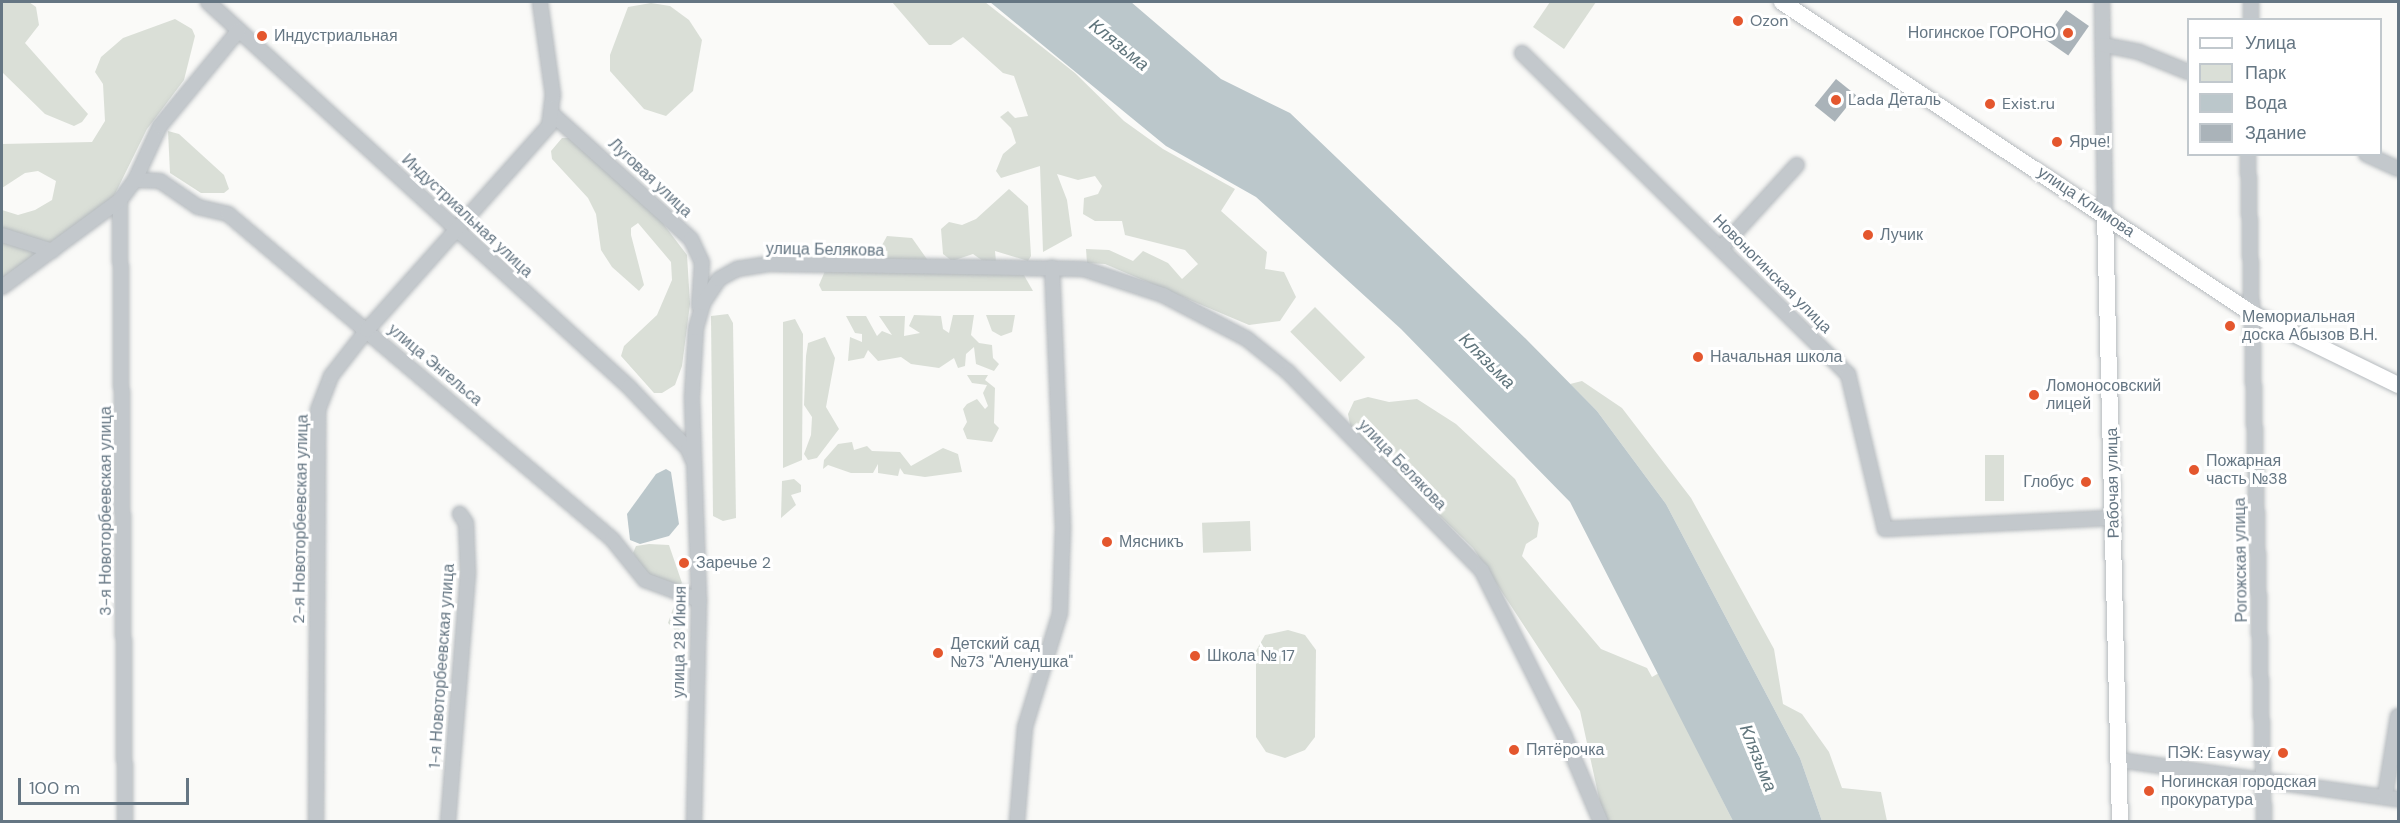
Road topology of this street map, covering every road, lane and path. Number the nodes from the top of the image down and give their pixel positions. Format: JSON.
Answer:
{"nodes":[{"id":1,"x":207,"y":2,"type":"edge"},
{"id":2,"x":540,"y":2,"type":"edge"},
{"id":3,"x":1782,"y":2,"type":"edge"},
{"id":4,"x":2102,"y":2,"type":"edge"},
{"id":5,"x":2251,"y":2,"type":"edge"},
{"id":6,"x":2251,"y":18,"type":"edge"},
{"id":7,"x":239,"y":30,"type":"junction"},
{"id":8,"x":2104,"y":45,"type":"junction"},
{"id":9,"x":1522,"y":53,"type":"dead end"},
{"id":10,"x":2187,"y":72,"type":"edge"},
{"id":11,"x":551,"y":113,"type":"junction"},
{"id":12,"x":2248,"y":156,"type":"edge"},
{"id":13,"x":2370,"y":156,"type":"edge"},
{"id":14,"x":1797,"y":165,"type":"dead end"},
{"id":15,"x":2398,"y":169,"type":"edge"},
{"id":16,"x":135,"y":180,"type":"junction"},
{"id":17,"x":120,"y":200,"type":"junction"},
{"id":18,"x":2105,"y":214,"type":"junction"},
{"id":19,"x":455,"y":228,"type":"junction"},
{"id":20,"x":2,"y":235,"type":"edge"},
{"id":21,"x":1722,"y":247,"type":"junction"},
{"id":22,"x":53,"y":251,"type":"junction"},
{"id":23,"x":1052,"y":267,"type":"junction"},
{"id":24,"x":2,"y":287,"type":"edge"},
{"id":25,"x":2251,"y":313,"type":"junction"},
{"id":26,"x":698,"y":317,"type":"junction"},
{"id":27,"x":367,"y":330,"type":"junction"},
{"id":28,"x":2398,"y":385,"type":"edge"},
{"id":29,"x":693,"y":464,"type":"junction"},
{"id":30,"x":460,"y":514,"type":"dead end"},
{"id":31,"x":2114,"y":518,"type":"junction"},
{"id":32,"x":699,"y":600,"type":"junction"},
{"id":33,"x":2398,"y":716,"type":"edge"},
{"id":34,"x":2119,"y":760,"type":"junction"},
{"id":35,"x":2263,"y":776,"type":"junction"},
{"id":36,"x":2392,"y":797,"type":"edge"},
{"id":37,"x":125,"y":822,"type":"edge"},
{"id":38,"x":316,"y":822,"type":"edge"},
{"id":39,"x":448,"y":822,"type":"edge"},
{"id":40,"x":694,"y":822,"type":"edge"},
{"id":41,"x":1017,"y":822,"type":"edge"},
{"id":42,"x":1601,"y":822,"type":"edge"},
{"id":43,"x":2120,"y":822,"type":"edge"},
{"id":44,"x":2264,"y":822,"type":"edge"}],
"edges":[{"from":1,"to":7,"type":"street","name":"Индустриальная улица"},
{"from":2,"to":11,"type":"street"},
{"from":3,"to":18,"type":"main road","name":"улица Климова"},
{"from":4,"to":8,"type":"street","name":"Рабочая улица"},
{"from":5,"to":6,"type":"street"},
{"from":7,"to":16,"type":"street"},
{"from":7,"to":19,"type":"street","name":"Индустриальная улица"},
{"from":8,"to":10,"type":"street"},
{"from":8,"to":18,"type":"street","name":"Рабочая улица"},
{"from":9,"to":21,"type":"street","name":"Новоногинская улица"},
{"from":11,"to":19,"type":"street"},
{"from":11,"to":26,"type":"street","name":"Луговая улица"},
{"from":12,"to":25,"type":"street","name":"Рогожская улица"},
{"from":13,"to":15,"type":"street"},
{"from":14,"to":21,"type":"street"},
{"from":16,"to":17,"type":"street"},
{"from":16,"to":27,"type":"street","name":"улица Энгельса"},
{"from":17,"to":22,"type":"street"},
{"from":17,"to":37,"type":"street","name":"3-я Новоторбеевская улица"},
{"from":18,"to":25,"type":"main road","name":"улица Климова"},
{"from":18,"to":31,"type":"main road","name":"Рабочая улица"},
{"from":19,"to":27,"type":"street","name":"2-я Новоторбеевская улица"},
{"from":19,"to":29,"type":"street","name":"Индустриальная улица"},
{"from":20,"to":22,"type":"street"},
{"from":21,"to":31,"type":"street","name":"Новоногинская улица"},
{"from":22,"to":24,"type":"street"},
{"from":23,"to":26,"type":"street","name":"улица Белякова"},
{"from":23,"to":41,"type":"street"},
{"from":23,"to":42,"type":"street","name":"улица Белякова"},
{"from":25,"to":28,"type":"main road","name":"улица Климова"},
{"from":25,"to":35,"type":"street","name":"Рогожская улица"},
{"from":26,"to":29,"type":"street","name":"улица Белякова"},
{"from":27,"to":32,"type":"street","name":"улица Энгельса"},
{"from":27,"to":38,"type":"street","name":"2-я Новоторбеевская улица"},
{"from":29,"to":32,"type":"street","name":"улица 28 Июня"},
{"from":30,"to":39,"type":"street","name":"1-я Новоторбеевская улица"},
{"from":31,"to":34,"type":"main road","name":"Рабочая улица"},
{"from":32,"to":40,"type":"street","name":"улица 28 Июня"},
{"from":33,"to":36,"type":"street"},
{"from":34,"to":35,"type":"street"},
{"from":34,"to":43,"type":"main road","name":"Рабочая улица"},
{"from":35,"to":36,"type":"street"},
{"from":35,"to":44,"type":"street","name":"Рогожская улица"}]}
